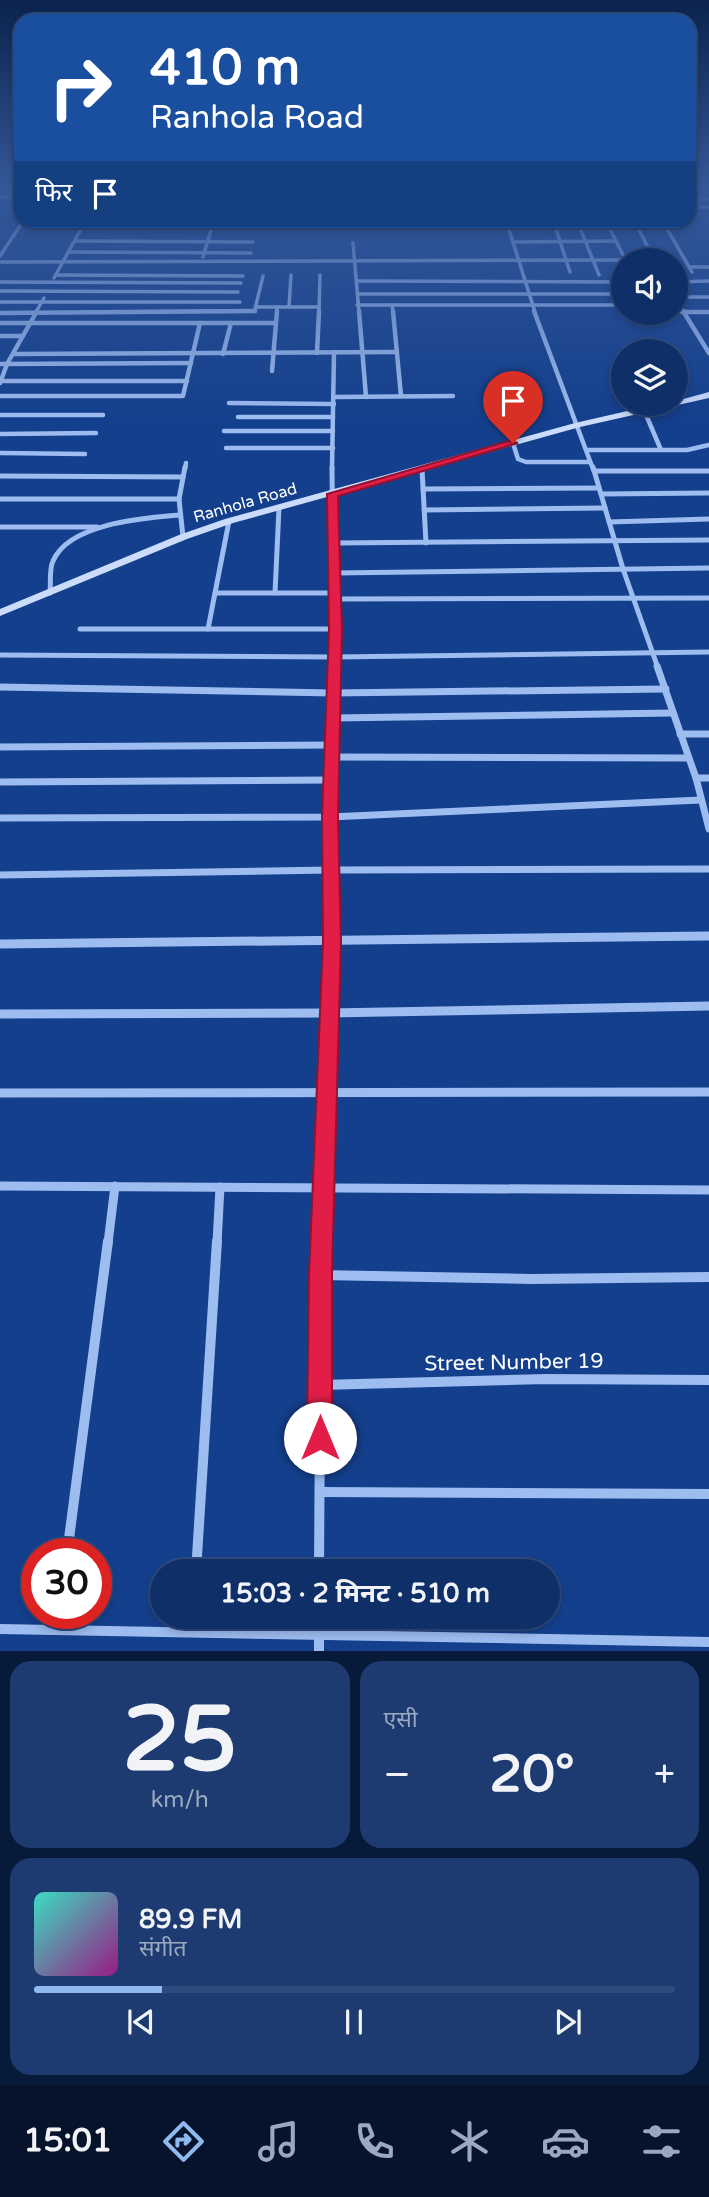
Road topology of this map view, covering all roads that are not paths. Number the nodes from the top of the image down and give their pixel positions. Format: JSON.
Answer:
{"nodes":[{"id":1,"x":61,"y":265,"type":"edge"},
{"id":2,"x":355,"y":265,"type":"edge"},
{"id":3,"x":519,"y":265,"type":"edge"},
{"id":4,"x":568,"y":265,"type":"edge"},
{"id":5,"x":595,"y":265,"type":"edge"},
{"id":6,"x":689,"y":267,"type":"joint"},
{"id":7,"x":709,"y":267,"type":"edge"},
{"id":8,"x":570,"y":272,"type":"dead end"},
{"id":9,"x":692,"y":272,"type":"dead end"},
{"id":10,"x":56,"y":275,"type":"junction"},
{"id":11,"x":291,"y":275,"type":"dead end"},
{"id":12,"x":320,"y":275,"type":"dead end"},
{"id":13,"x":599,"y":275,"type":"dead end"},
{"id":14,"x":243,"y":276,"type":"dead end"},
{"id":15,"x":263,"y":276,"type":"dead end"},
{"id":16,"x":357,"y":281,"type":"junction"},
{"id":17,"x":709,"y":281,"type":"edge"},
{"id":18,"x":0,"y":282,"type":"edge"},
{"id":19,"x":524,"y":282,"type":"junction"},
{"id":20,"x":611,"y":282,"type":"edge"},
{"id":21,"x":688,"y":282,"type":"edge"},
{"id":22,"x":52,"y":283,"type":"junction"},
{"id":23,"x":241,"y":283,"type":"dead end"},
{"id":24,"x":0,"y":291,"type":"edge"},
{"id":25,"x":47,"y":292,"type":"junction"},
{"id":26,"x":238,"y":292,"type":"dead end"},
{"id":27,"x":358,"y":294,"type":"junction"},
{"id":28,"x":528,"y":294,"type":"junction"},
{"id":29,"x":611,"y":294,"type":"edge"},
{"id":30,"x":709,"y":297,"type":"edge"},
{"id":31,"x":688,"y":298,"type":"edge"},
{"id":32,"x":0,"y":302,"type":"edge"},
{"id":33,"x":42,"y":302,"type":"junction"},
{"id":34,"x":240,"y":302,"type":"dead end"},
{"id":35,"x":357,"y":305,"type":"junction"},
{"id":36,"x":392,"y":305,"type":"junction"},
{"id":37,"x":532,"y":305,"type":"junction"},
{"id":38,"x":611,"y":305,"type":"edge"},
{"id":39,"x":277,"y":307,"type":"junction"},
{"id":40,"x":289,"y":307,"type":"junction"},
{"id":41,"x":318,"y":307,"type":"junction"},
{"id":42,"x":255,"y":309,"type":"junction"},
{"id":43,"x":688,"y":312,"type":"edge"},
{"id":44,"x":709,"y":312,"type":"edge"},
{"id":45,"x":0,"y":313,"type":"edge"},
{"id":46,"x":35,"y":313,"type":"junction"},
{"id":47,"x":688,"y":321,"type":"edge"},
{"id":48,"x":0,"y":323,"type":"edge"},
{"id":49,"x":30,"y":323,"type":"junction"},
{"id":50,"x":200,"y":323,"type":"junction"},
{"id":51,"x":231,"y":323,"type":"junction"},
{"id":52,"x":253,"y":323,"type":"junction"},
{"id":53,"x":275,"y":323,"type":"junction"},
{"id":54,"x":0,"y":336,"type":"edge"},
{"id":55,"x":23,"y":336,"type":"junction"},
{"id":56,"x":334,"y":352,"type":"junction"},
{"id":57,"x":363,"y":352,"type":"junction"},
{"id":58,"x":397,"y":352,"type":"junction"},
{"id":59,"x":273,"y":353,"type":"junction"},
{"id":60,"x":317,"y":353,"type":"junction"},
{"id":61,"x":709,"y":353,"type":"edge"},
{"id":62,"x":12,"y":354,"type":"junction"},
{"id":63,"x":223,"y":354,"type":"junction"},
{"id":64,"x":193,"y":355,"type":"junction"},
{"id":65,"x":191,"y":363,"type":"junction"},
{"id":66,"x":0,"y":364,"type":"edge"},
{"id":67,"x":7,"y":364,"type":"junction"},
{"id":68,"x":272,"y":371,"type":"dead end"},
{"id":69,"x":0,"y":381,"type":"edge"},
{"id":70,"x":187,"y":382,"type":"junction"},
{"id":71,"x":0,"y":396,"type":"edge"},
{"id":72,"x":453,"y":396,"type":"dead end"},
{"id":73,"x":709,"y":396,"type":"edge"},
{"id":74,"x":334,"y":397,"type":"junction"},
{"id":75,"x":366,"y":397,"type":"junction"},
{"id":76,"x":401,"y":397,"type":"junction"},
{"id":77,"x":688,"y":400,"type":"edge"},
{"id":78,"x":229,"y":403,"type":"dead end"},
{"id":79,"x":334,"y":404,"type":"junction"},
{"id":80,"x":0,"y":415,"type":"edge"},
{"id":81,"x":103,"y":415,"type":"dead end"},
{"id":82,"x":618,"y":416,"type":"edge"},
{"id":83,"x":647,"y":416,"type":"edge"},
{"id":84,"x":238,"y":417,"type":"dead end"},
{"id":85,"x":333,"y":417,"type":"junction"},
{"id":86,"x":578,"y":425,"type":"junction"},
{"id":87,"x":224,"y":431,"type":"dead end"},
{"id":88,"x":333,"y":431,"type":"junction"},
{"id":89,"x":96,"y":433,"type":"dead end"},
{"id":90,"x":0,"y":434,"type":"edge"},
{"id":91,"x":513,"y":443,"type":"junction"},
{"id":92,"x":709,"y":445,"type":"edge"},
{"id":93,"x":226,"y":448,"type":"dead end"},
{"id":94,"x":332,"y":448,"type":"junction"},
{"id":95,"x":586,"y":450,"type":"junction"},
{"id":96,"x":662,"y":450,"type":"junction"},
{"id":97,"x":0,"y":453,"type":"edge"},
{"id":98,"x":85,"y":454,"type":"dead end"},
{"id":99,"x":590,"y":462,"type":"junction"},
{"id":100,"x":186,"y":463,"type":"dead end"},
{"id":101,"x":422,"y":469,"type":"junction"},
{"id":102,"x":594,"y":471,"type":"junction"},
{"id":103,"x":709,"y":471,"type":"edge"},
{"id":104,"x":0,"y":476,"type":"edge"},
{"id":105,"x":183,"y":477,"type":"junction"},
{"id":106,"x":423,"y":489,"type":"junction"},
{"id":107,"x":600,"y":491,"type":"junction"},
{"id":108,"x":709,"y":493,"type":"edge"},
{"id":109,"x":332,"y":494,"type":"junction"},
{"id":110,"x":0,"y":499,"type":"edge"},
{"id":111,"x":179,"y":499,"type":"junction"},
{"id":112,"x":279,"y":508,"type":"junction"},
{"id":113,"x":605,"y":509,"type":"junction"},
{"id":114,"x":424,"y":510,"type":"junction"},
{"id":115,"x":180,"y":515,"type":"junction"},
{"id":116,"x":709,"y":519,"type":"edge"},
{"id":117,"x":229,"y":521,"type":"junction"},
{"id":118,"x":608,"y":522,"type":"junction"},
{"id":119,"x":0,"y":527,"type":"edge"},
{"id":120,"x":100,"y":527,"type":"junction"},
{"id":121,"x":183,"y":537,"type":"junction"},
{"id":122,"x":709,"y":540,"type":"edge"},
{"id":123,"x":615,"y":542,"type":"junction"},
{"id":124,"x":426,"y":543,"type":"junction"},
{"id":125,"x":334,"y":544,"type":"junction"},
{"id":126,"x":709,"y":568,"type":"edge"},
{"id":127,"x":623,"y":569,"type":"junction"},
{"id":128,"x":334,"y":573,"type":"junction"},
{"id":129,"x":50,"y":593,"type":"junction"},
{"id":130,"x":215,"y":593,"type":"junction"},
{"id":131,"x":275,"y":593,"type":"junction"},
{"id":132,"x":334,"y":596,"type":"junction"},
{"id":133,"x":634,"y":597,"type":"junction"},
{"id":134,"x":709,"y":598,"type":"edge"},
{"id":135,"x":0,"y":613,"type":"edge"},
{"id":136,"x":80,"y":629,"type":"dead end"},
{"id":137,"x":208,"y":629,"type":"junction"},
{"id":138,"x":335,"y":629,"type":"junction"},
{"id":139,"x":653,"y":652,"type":"junction"},
{"id":140,"x":709,"y":652,"type":"edge"},
{"id":141,"x":0,"y":655,"type":"edge"},
{"id":142,"x":335,"y":657,"type":"junction"},
{"id":143,"x":1,"y":689,"type":"edge"},
{"id":144,"x":666,"y":689,"type":"junction"},
{"id":145,"x":333,"y":693,"type":"junction"},
{"id":146,"x":673,"y":713,"type":"junction"},
{"id":147,"x":333,"y":718,"type":"junction"},
{"id":148,"x":680,"y":734,"type":"junction"},
{"id":149,"x":709,"y":734,"type":"edge"},
{"id":150,"x":334,"y":744,"type":"junction"},
{"id":151,"x":0,"y":747,"type":"edge"},
{"id":152,"x":333,"y":757,"type":"junction"},
{"id":153,"x":688,"y":758,"type":"junction"},
{"id":154,"x":696,"y":778,"type":"junction"},
{"id":155,"x":709,"y":778,"type":"edge"},
{"id":156,"x":332,"y":780,"type":"junction"},
{"id":157,"x":0,"y":782,"type":"edge"},
{"id":158,"x":701,"y":800,"type":"junction"},
{"id":159,"x":330,"y":817,"type":"junction"},
{"id":160,"x":0,"y":818,"type":"edge"},
{"id":161,"x":707,"y":818,"type":"edge"},
{"id":162,"x":709,"y":829,"type":"edge"},
{"id":163,"x":709,"y":869,"type":"edge"},
{"id":164,"x":332,"y":870,"type":"junction"},
{"id":165,"x":0,"y":875,"type":"edge"},
{"id":166,"x":709,"y":936,"type":"edge"},
{"id":167,"x":332,"y":941,"type":"junction"},
{"id":168,"x":0,"y":944,"type":"edge"},
{"id":169,"x":709,"y":1006,"type":"edge"},
{"id":170,"x":329,"y":1013,"type":"junction"},
{"id":171,"x":0,"y":1014,"type":"edge"},
{"id":172,"x":709,"y":1092,"type":"edge"},
{"id":173,"x":0,"y":1093,"type":"edge"},
{"id":174,"x":327,"y":1093,"type":"junction"},
{"id":175,"x":1,"y":1186,"type":"edge"},
{"id":176,"x":115,"y":1186,"type":"junction"},
{"id":177,"x":220,"y":1187,"type":"junction"},
{"id":178,"x":324,"y":1187,"type":"junction"},
{"id":179,"x":709,"y":1190,"type":"edge"},
{"id":180,"x":0,"y":1197,"type":"edge"},
{"id":181,"x":320,"y":1275,"type":"junction"},
{"id":182,"x":709,"y":1277,"type":"edge"},
{"id":183,"x":709,"y":1380,"type":"edge"},
{"id":184,"x":320,"y":1385,"type":"junction"},
{"id":185,"x":320,"y":1492,"type":"junction"},
{"id":186,"x":709,"y":1493,"type":"edge"},
{"id":187,"x":69,"y":1538,"type":"edge"},
{"id":188,"x":197,"y":1559,"type":"edge"},
{"id":189,"x":319,"y":1559,"type":"edge"},
{"id":190,"x":0,"y":1629,"type":"edge"},
{"id":191,"x":21,"y":1629,"type":"edge"},
{"id":192,"x":57,"y":1629,"type":"edge"},
{"id":193,"x":192,"y":1629,"type":"edge"},
{"id":194,"x":319,"y":1629,"type":"edge"},
{"id":195,"x":192,"y":1632,"type":"junction"},
{"id":196,"x":319,"y":1634,"type":"junction"},
{"id":197,"x":709,"y":1642,"type":"edge"},
{"id":198,"x":319,"y":1651,"type":"edge"}],
"edges":[{"from":1,"to":10,"type":"street"},
{"from":2,"to":16,"type":"street"},
{"from":3,"to":19,"type":"street"},
{"from":4,"to":8,"type":"street"},
{"from":5,"to":13,"type":"street"},
{"from":6,"to":7,"type":"street"},
{"from":6,"to":9,"type":"street"},
{"from":10,"to":14,"type":"street"},
{"from":10,"to":22,"type":"street"},
{"from":11,"to":40,"type":"street"},
{"from":12,"to":41,"type":"street"},
{"from":15,"to":42,"type":"street"},
{"from":16,"to":19,"type":"street"},
{"from":16,"to":27,"type":"street"},
{"from":17,"to":21,"type":"street"},
{"from":18,"to":22,"type":"street"},
{"from":19,"to":20,"type":"street"},
{"from":19,"to":28,"type":"street"},
{"from":22,"to":23,"type":"street"},
{"from":22,"to":25,"type":"street"},
{"from":24,"to":25,"type":"street"},
{"from":25,"to":26,"type":"street"},
{"from":25,"to":33,"type":"street"},
{"from":27,"to":28,"type":"street"},
{"from":27,"to":35,"type":"street"},
{"from":28,"to":29,"type":"street"},
{"from":28,"to":37,"type":"street"},
{"from":30,"to":31,"type":"street"},
{"from":32,"to":33,"type":"street"},
{"from":33,"to":34,"type":"street"},
{"from":33,"to":46,"type":"street"},
{"from":35,"to":36,"type":"street"},
{"from":35,"to":57,"type":"street"},
{"from":36,"to":37,"type":"street"},
{"from":36,"to":58,"type":"street"},
{"from":37,"to":38,"type":"street"},
{"from":37,"to":86,"type":"street"},
{"from":39,"to":40,"type":"street"},
{"from":39,"to":42,"type":"street"},
{"from":39,"to":53,"type":"street"},
{"from":40,"to":41,"type":"street"},
{"from":41,"to":60,"type":"street"},
{"from":42,"to":46,"type":"street"},
{"from":42,"to":52,"type":"street"},
{"from":43,"to":44,"type":"street"},
{"from":45,"to":46,"type":"street"},
{"from":46,"to":49,"type":"street"},
{"from":47,"to":61,"type":"street"},
{"from":48,"to":49,"type":"street"},
{"from":49,"to":50,"type":"street"},
{"from":49,"to":55,"type":"street"},
{"from":50,"to":51,"type":"street"},
{"from":50,"to":64,"type":"street"},
{"from":51,"to":52,"type":"street"},
{"from":51,"to":63,"type":"street"},
{"from":52,"to":53,"type":"street"},
{"from":53,"to":59,"type":"street"},
{"from":54,"to":55,"type":"street"},
{"from":55,"to":62,"type":"street"},
{"from":56,"to":57,"type":"street"},
{"from":56,"to":60,"type":"street"},
{"from":56,"to":74,"type":"street"},
{"from":57,"to":58,"type":"street"},
{"from":57,"to":75,"type":"street"},
{"from":58,"to":76,"type":"street"},
{"from":59,"to":60,"type":"street"},
{"from":59,"to":63,"type":"street"},
{"from":59,"to":68,"type":"street"},
{"from":62,"to":64,"type":"street"},
{"from":62,"to":67,"type":"street"},
{"from":63,"to":64,"type":"street"},
{"from":64,"to":65,"type":"street"},
{"from":65,"to":67,"type":"street"},
{"from":65,"to":70,"type":"street"},
{"from":66,"to":67,"type":"street"},
{"from":67,"to":69,"type":"street"},
{"from":69,"to":70,"type":"street"},
{"from":70,"to":71,"type":"street"},
{"from":72,"to":76,"type":"street"},
{"from":73,"to":77,"type":"street"},
{"from":74,"to":75,"type":"street"},
{"from":74,"to":79,"type":"street"},
{"from":75,"to":76,"type":"street"},
{"from":78,"to":79,"type":"street"},
{"from":79,"to":85,"type":"street"},
{"from":80,"to":81,"type":"street"},
{"from":82,"to":86,"type":"street","name":"Ranhola Road"},
{"from":83,"to":96,"type":"street"},
{"from":84,"to":85,"type":"street"},
{"from":85,"to":88,"type":"street"},
{"from":86,"to":91,"type":"street","name":"Ranhola Road"},
{"from":86,"to":95,"type":"street"},
{"from":87,"to":88,"type":"street"},
{"from":88,"to":94,"type":"street"},
{"from":89,"to":90,"type":"street"},
{"from":91,"to":99,"type":"street"},
{"from":91,"to":101,"type":"street","name":"Ranhola Road"},
{"from":92,"to":96,"type":"street"},
{"from":93,"to":94,"type":"street"},
{"from":94,"to":109,"type":"street"},
{"from":95,"to":96,"type":"street"},
{"from":95,"to":99,"type":"street"},
{"from":97,"to":98,"type":"street"},
{"from":99,"to":102,"type":"street"},
{"from":100,"to":105,"type":"street"},
{"from":101,"to":106,"type":"street"},
{"from":101,"to":109,"type":"street","name":"Ranhola Road"},
{"from":102,"to":103,"type":"street"},
{"from":102,"to":107,"type":"street"},
{"from":104,"to":105,"type":"street"},
{"from":105,"to":111,"type":"street"},
{"from":106,"to":107,"type":"street"},
{"from":106,"to":114,"type":"street"},
{"from":107,"to":108,"type":"street"},
{"from":107,"to":113,"type":"street"},
{"from":109,"to":112,"type":"street","name":"Ranhola Road"},
{"from":109,"to":125,"type":"street"},
{"from":110,"to":111,"type":"street"},
{"from":111,"to":115,"type":"street"},
{"from":112,"to":117,"type":"street","name":"Ranhola Road"},
{"from":112,"to":131,"type":"street"},
{"from":113,"to":114,"type":"street"},
{"from":113,"to":118,"type":"street"},
{"from":114,"to":124,"type":"street"},
{"from":115,"to":120,"type":"street"},
{"from":115,"to":121,"type":"street"},
{"from":116,"to":118,"type":"street"},
{"from":117,"to":121,"type":"street","name":"Ranhola Road"},
{"from":117,"to":130,"type":"street"},
{"from":118,"to":123,"type":"street"},
{"from":119,"to":120,"type":"street"},
{"from":120,"to":129,"type":"street"},
{"from":121,"to":129,"type":"street","name":"Ranhola Road"},
{"from":122,"to":123,"type":"street"},
{"from":123,"to":124,"type":"street"},
{"from":123,"to":127,"type":"street"},
{"from":124,"to":125,"type":"street"},
{"from":125,"to":128,"type":"street"},
{"from":126,"to":127,"type":"street"},
{"from":127,"to":128,"type":"street"},
{"from":127,"to":133,"type":"street"},
{"from":128,"to":132,"type":"street"},
{"from":129,"to":135,"type":"street","name":"Ranhola Road"},
{"from":130,"to":131,"type":"street"},
{"from":130,"to":137,"type":"street"},
{"from":131,"to":132,"type":"street"},
{"from":132,"to":133,"type":"street"},
{"from":132,"to":138,"type":"street"},
{"from":133,"to":134,"type":"street"},
{"from":133,"to":139,"type":"street"},
{"from":136,"to":137,"type":"street"},
{"from":137,"to":138,"type":"street"},
{"from":138,"to":142,"type":"street"},
{"from":139,"to":140,"type":"street"},
{"from":139,"to":142,"type":"street"},
{"from":139,"to":144,"type":"street"},
{"from":141,"to":142,"type":"street"},
{"from":142,"to":145,"type":"street"},
{"from":143,"to":145,"type":"street"},
{"from":144,"to":145,"type":"street"},
{"from":144,"to":146,"type":"street"},
{"from":145,"to":147,"type":"street"},
{"from":146,"to":147,"type":"street"},
{"from":146,"to":148,"type":"street"},
{"from":147,"to":150,"type":"street"},
{"from":148,"to":149,"type":"street"},
{"from":148,"to":153,"type":"street"},
{"from":150,"to":151,"type":"street"},
{"from":150,"to":152,"type":"street"},
{"from":152,"to":153,"type":"street"},
{"from":152,"to":156,"type":"street"},
{"from":153,"to":154,"type":"street"},
{"from":154,"to":155,"type":"street"},
{"from":154,"to":158,"type":"street"},
{"from":156,"to":157,"type":"street"},
{"from":156,"to":159,"type":"street"},
{"from":158,"to":159,"type":"street"},
{"from":158,"to":161,"type":"street"},
{"from":159,"to":160,"type":"street"},
{"from":159,"to":164,"type":"street"},
{"from":161,"to":162,"type":"street"},
{"from":163,"to":164,"type":"street"},
{"from":164,"to":165,"type":"street"},
{"from":164,"to":167,"type":"street"},
{"from":166,"to":167,"type":"street"},
{"from":167,"to":168,"type":"street"},
{"from":167,"to":170,"type":"street"},
{"from":169,"to":170,"type":"street"},
{"from":170,"to":171,"type":"street"},
{"from":170,"to":174,"type":"street"},
{"from":172,"to":174,"type":"street"},
{"from":173,"to":174,"type":"street"},
{"from":174,"to":178,"type":"street"},
{"from":175,"to":176,"type":"street"},
{"from":175,"to":180,"type":"street"},
{"from":176,"to":177,"type":"street"},
{"from":176,"to":187,"type":"street"},
{"from":177,"to":178,"type":"street"},
{"from":177,"to":188,"type":"street"},
{"from":178,"to":179,"type":"street"},
{"from":178,"to":181,"type":"street"},
{"from":181,"to":182,"type":"street"},
{"from":181,"to":184,"type":"street"},
{"from":183,"to":184,"type":"street","name":"Street Number 19"},
{"from":184,"to":185,"type":"street"},
{"from":185,"to":186,"type":"street"},
{"from":185,"to":189,"type":"street"},
{"from":190,"to":191,"type":"street"},
{"from":192,"to":195,"type":"street"},
{"from":193,"to":195,"type":"street"},
{"from":194,"to":196,"type":"street"},
{"from":195,"to":196,"type":"street"},
{"from":196,"to":197,"type":"street"},
{"from":196,"to":198,"type":"street"}]}
